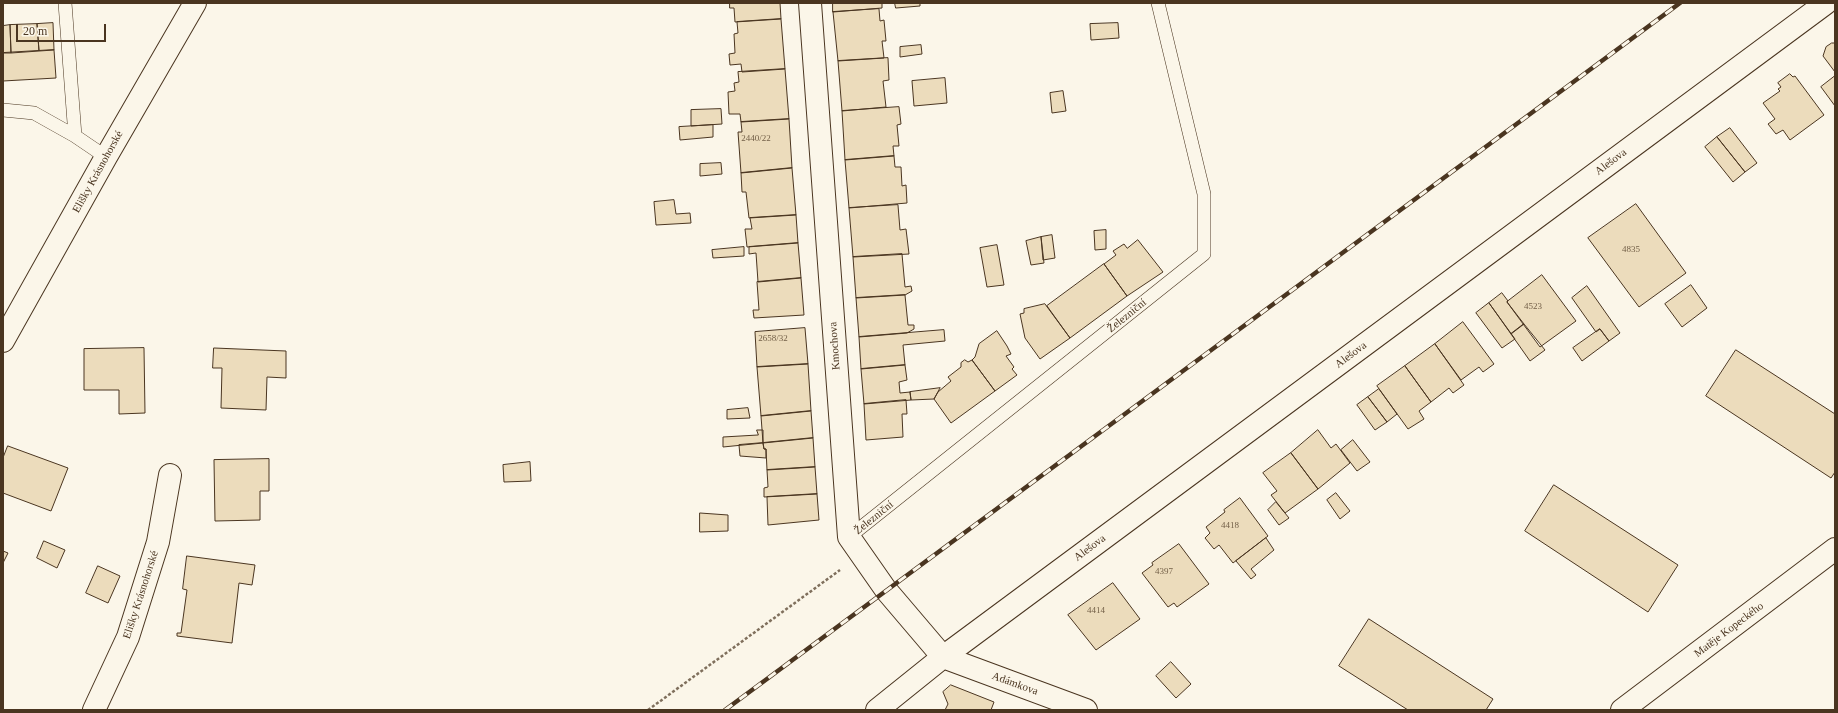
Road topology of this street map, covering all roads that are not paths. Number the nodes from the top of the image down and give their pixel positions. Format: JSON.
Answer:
{"nodes":[{"id":1,"x":65,"y":3,"type":"edge"},
{"id":2,"x":195,"y":3,"type":"edge"},
{"id":3,"x":810,"y":3,"type":"edge"},
{"id":4,"x":1158,"y":3,"type":"edge"},
{"id":5,"x":1826,"y":3,"type":"edge"},
{"id":6,"x":3,"y":110,"type":"edge"},
{"id":7,"x":75,"y":136,"type":"junction"},
{"id":8,"x":106,"y":157,"type":"junction"},
{"id":9,"x":3,"y":341,"type":"edge"},
{"id":10,"x":170,"y":475,"type":"dead end"},
{"id":11,"x":849,"y":537,"type":"junction"},
{"id":12,"x":1835,"y":549,"type":"edge"},
{"id":13,"x":943,"y":657,"type":"junction"},
{"id":14,"x":94,"y":710,"type":"edge"},
{"id":15,"x":877,"y":710,"type":"edge"},
{"id":16,"x":1086,"y":710,"type":"edge"},
{"id":17,"x":1622,"y":710,"type":"edge"}],
"edges":[{"from":1,"to":7,"type":"lane"},
{"from":2,"to":8,"type":"street","name":"Elišky Krásnohorské"},
{"from":3,"to":11,"type":"street","name":"Kmochova"},
{"from":4,"to":11,"type":"lane","name":"Železniční"},
{"from":5,"to":13,"type":"street","name":"Alešova"},
{"from":6,"to":7,"type":"lane"},
{"from":7,"to":8,"type":"lane"},
{"from":8,"to":9,"type":"street","name":"Elišky Krásnohorské"},
{"from":10,"to":14,"type":"street","name":"Elišky Krásnohorské"},
{"from":11,"to":13,"type":"street"},
{"from":12,"to":17,"type":"street","name":"Matěje Kopeckého"},
{"from":13,"to":15,"type":"street","name":"Alešova"},
{"from":13,"to":16,"type":"street","name":"Adámkova"}]}
